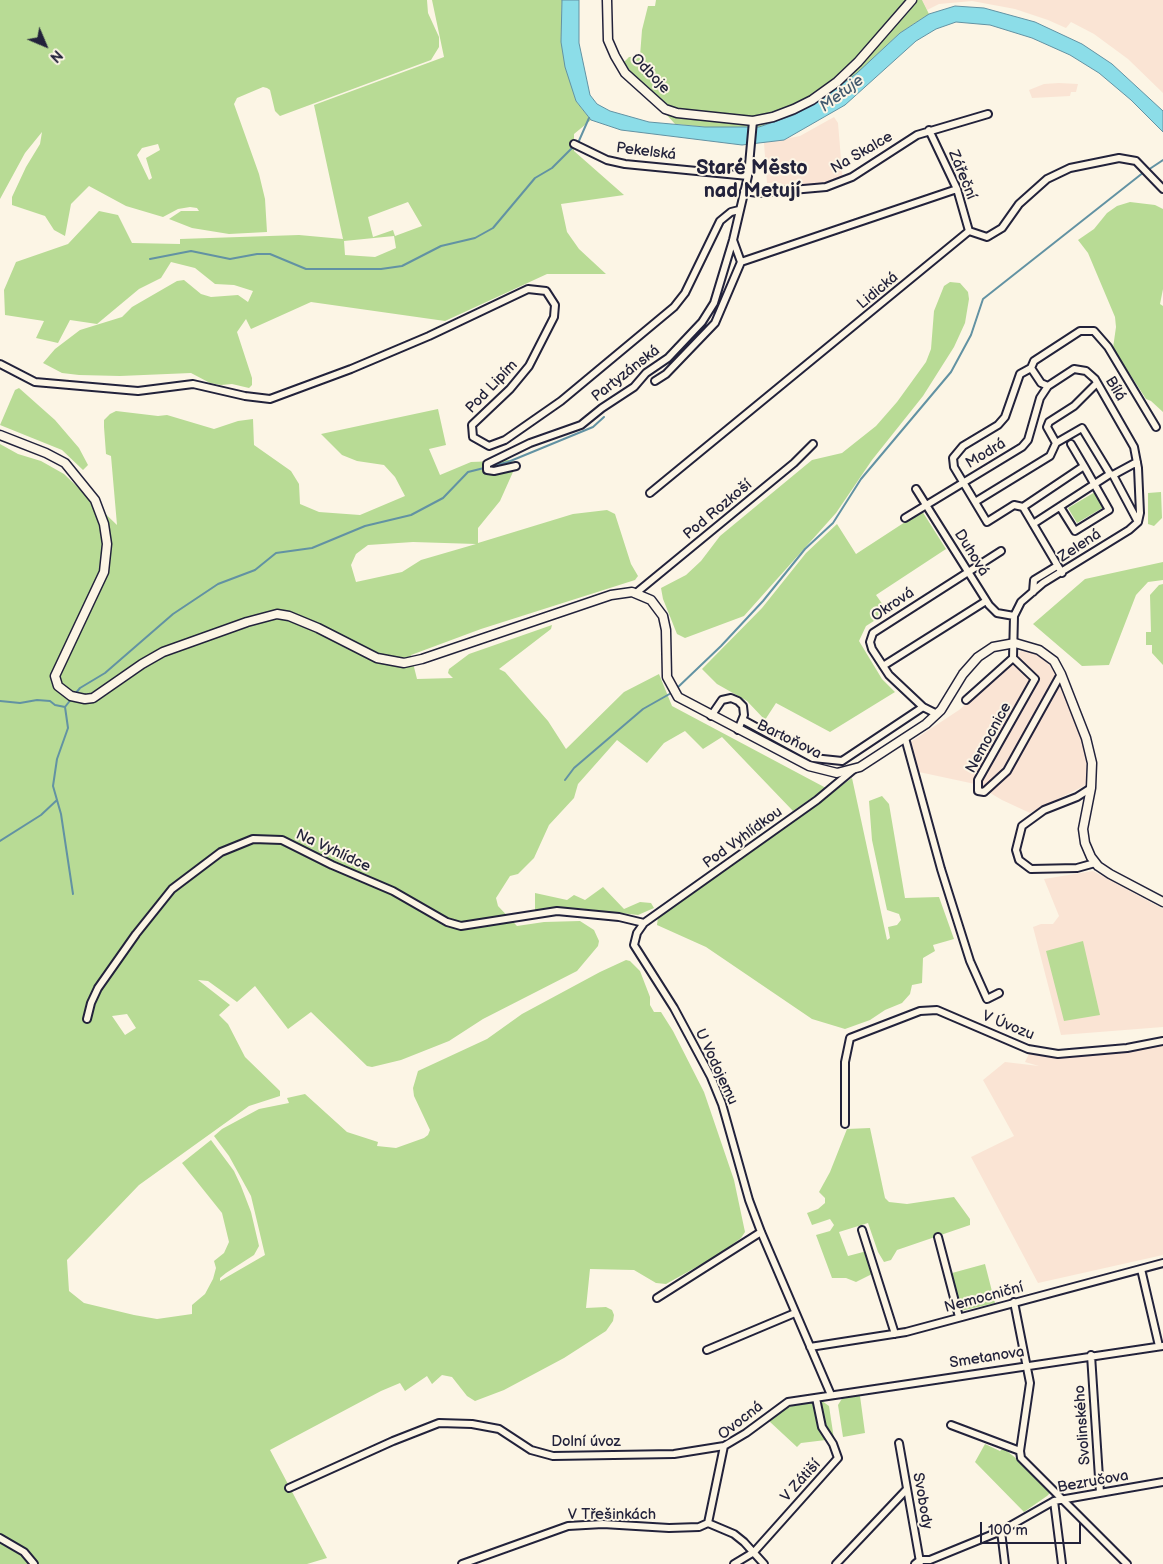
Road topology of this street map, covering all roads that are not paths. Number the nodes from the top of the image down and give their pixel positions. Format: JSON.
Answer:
{"nodes":[{"id":1,"x":607,"y":0,"type":"edge"},
{"id":2,"x":912,"y":0,"type":"edge"},
{"id":3,"x":988,"y":114,"type":"dead end"},
{"id":4,"x":753,"y":123,"type":"junction"},
{"id":5,"x":929,"y":130,"type":"junction"},
{"id":6,"x":574,"y":144,"type":"dead end"},
{"id":7,"x":748,"y":176,"type":"junction"},
{"id":8,"x":957,"y":189,"type":"junction"},
{"id":9,"x":1163,"y":189,"type":"edge"},
{"id":10,"x":744,"y":191,"type":"junction"},
{"id":11,"x":739,"y":210,"type":"junction"},
{"id":12,"x":969,"y":231,"type":"junction"},
{"id":13,"x":733,"y":240,"type":"junction"},
{"id":14,"x":741,"y":262,"type":"junction"},
{"id":15,"x":0,"y":364,"type":"edge"},
{"id":16,"x":1031,"y":368,"type":"junction"},
{"id":17,"x":655,"y":382,"type":"dead end"},
{"id":18,"x":1097,"y":383,"type":"junction"},
{"id":19,"x":1048,"y":386,"type":"junction"},
{"id":20,"x":1156,"y":427,"type":"dead end"},
{"id":21,"x":0,"y":434,"type":"edge"},
{"id":22,"x":1056,"y":443,"type":"junction"},
{"id":23,"x":813,"y":444,"type":"dead end"},
{"id":24,"x":1071,"y":444,"type":"dead end"},
{"id":25,"x":1137,"y":462,"type":"junction"},
{"id":26,"x":516,"y":466,"type":"dead end"},
{"id":27,"x":1084,"y":466,"type":"junction"},
{"id":28,"x":1112,"y":474,"type":"junction"},
{"id":29,"x":963,"y":482,"type":"junction"},
{"id":30,"x":1095,"y":484,"type":"junction"},
{"id":31,"x":916,"y":489,"type":"dead end"},
{"id":32,"x":650,"y":493,"type":"dead end"},
{"id":33,"x":975,"y":502,"type":"junction"},
{"id":34,"x":926,"y":505,"type":"junction"},
{"id":35,"x":1024,"y":507,"type":"junction"},
{"id":36,"x":1060,"y":507,"type":"junction"},
{"id":37,"x":905,"y":518,"type":"dead end"},
{"id":38,"x":1138,"y":522,"type":"junction"},
{"id":39,"x":1033,"y":524,"type":"junction"},
{"id":40,"x":1000,"y":551,"type":"dead end"},
{"id":41,"x":1057,"y":566,"type":"junction"},
{"id":42,"x":968,"y":571,"type":"junction"},
{"id":43,"x":1062,"y":573,"type":"junction"},
{"id":44,"x":1033,"y":592,"type":"junction"},
{"id":45,"x":636,"y":593,"type":"junction"},
{"id":46,"x":986,"y":601,"type":"junction"},
{"id":47,"x":1014,"y":616,"type":"junction"},
{"id":48,"x":1015,"y":643,"type":"junction"},
{"id":49,"x":1014,"y":658,"type":"junction"},
{"id":50,"x":883,"y":666,"type":"junction"},
{"id":51,"x":1062,"y":674,"type":"junction"},
{"id":52,"x":966,"y":700,"type":"dead end"},
{"id":53,"x":923,"y":707,"type":"junction"},
{"id":54,"x":937,"y":714,"type":"junction"},
{"id":55,"x":711,"y":716,"type":"junction"},
{"id":56,"x":743,"y":720,"type":"junction"},
{"id":57,"x":738,"y":730,"type":"junction"},
{"id":58,"x":905,"y":738,"type":"junction"},
{"id":59,"x":854,"y":770,"type":"junction"},
{"id":60,"x":1090,"y":788,"type":"junction"},
{"id":61,"x":1095,"y":863,"type":"junction"},
{"id":62,"x":1163,"y":902,"type":"edge"},
{"id":63,"x":644,"y":923,"type":"junction"},
{"id":64,"x":1000,"y":993,"type":"dead end"},
{"id":65,"x":88,"y":1019,"type":"dead end"},
{"id":66,"x":1163,"y":1041,"type":"edge"},
{"id":67,"x":845,"y":1124,"type":"dead end"},
{"id":68,"x":862,"y":1230,"type":"dead end"},
{"id":69,"x":761,"y":1232,"type":"junction"},
{"id":70,"x":938,"y":1237,"type":"dead end"},
{"id":71,"x":1163,"y":1263,"type":"edge"},
{"id":72,"x":1141,"y":1269,"type":"junction"},
{"id":73,"x":657,"y":1298,"type":"dead end"},
{"id":74,"x":1014,"y":1302,"type":"junction"},
{"id":75,"x":795,"y":1314,"type":"junction"},
{"id":76,"x":959,"y":1317,"type":"junction"},
{"id":77,"x":895,"y":1334,"type":"junction"},
{"id":78,"x":1161,"y":1346,"type":"edge"},
{"id":79,"x":810,"y":1347,"type":"junction"},
{"id":80,"x":707,"y":1350,"type":"dead end"},
{"id":81,"x":1091,"y":1355,"type":"junction"},
{"id":82,"x":1027,"y":1364,"type":"junction"},
{"id":83,"x":831,"y":1395,"type":"junction"},
{"id":84,"x":816,"y":1398,"type":"junction"},
{"id":85,"x":951,"y":1425,"type":"dead end"},
{"id":86,"x":899,"y":1443,"type":"dead end"},
{"id":87,"x":724,"y":1446,"type":"junction"},
{"id":88,"x":1020,"y":1451,"type":"junction"},
{"id":89,"x":1163,"y":1482,"type":"edge"},
{"id":90,"x":289,"y":1488,"type":"dead end"},
{"id":91,"x":907,"y":1489,"type":"junction"},
{"id":92,"x":1100,"y":1493,"type":"junction"},
{"id":93,"x":1062,"y":1500,"type":"junction"},
{"id":94,"x":1054,"y":1501,"type":"junction"},
{"id":95,"x":708,"y":1523,"type":"junction"},
{"id":96,"x":1001,"y":1530,"type":"junction"},
{"id":97,"x":0,"y":1538,"type":"edge"},
{"id":98,"x":754,"y":1552,"type":"junction"},
{"id":99,"x":919,"y":1563,"type":"edge"},
{"id":100,"x":34,"y":1564,"type":"edge"},
{"id":101,"x":462,"y":1564,"type":"edge"},
{"id":102,"x":734,"y":1564,"type":"edge"},
{"id":103,"x":764,"y":1564,"type":"edge"},
{"id":104,"x":836,"y":1564,"type":"edge"},
{"id":105,"x":1005,"y":1564,"type":"edge"},
{"id":106,"x":1062,"y":1564,"type":"edge"},
{"id":107,"x":1127,"y":1564,"type":"edge"}],
"edges":[{"from":1,"to":4,"type":"street","name":"Odboje"},
{"from":2,"to":4,"type":"street","name":"Odboje"},
{"from":3,"to":5,"type":"street","name":"Na Skalce"},
{"from":4,"to":7,"type":"street"},
{"from":5,"to":8,"type":"street","name":"Zářeční"},
{"from":5,"to":10,"type":"street","name":"Na Skalce"},
{"from":6,"to":7,"type":"street","name":"Pekelská"},
{"from":7,"to":10,"type":"street"},
{"from":8,"to":12,"type":"street","name":"Zářeční"},
{"from":8,"to":14,"type":"street"},
{"from":9,"to":12,"type":"street"},
{"from":10,"to":11,"type":"street"},
{"from":11,"to":13,"type":"street"},
{"from":11,"to":15,"type":"street","name":"Pod Lipím"},
{"from":12,"to":32,"type":"street","name":"Lidická"},
{"from":13,"to":14,"type":"street"},
{"from":13,"to":26,"type":"street","name":"Partyzánská"},
{"from":14,"to":17,"type":"street","name":"Partyzánská"},
{"from":16,"to":19,"type":"street"},
{"from":16,"to":20,"type":"street"},
{"from":16,"to":29,"type":"street"},
{"from":18,"to":19,"type":"street","name":"Bílá"},
{"from":18,"to":22,"type":"street"},
{"from":18,"to":25,"type":"street","name":"Bílá"},
{"from":19,"to":29,"type":"street","name":"Modrá"},
{"from":21,"to":45,"type":"street"},
{"from":22,"to":28,"type":"street"},
{"from":22,"to":33,"type":"street"},
{"from":23,"to":45,"type":"street","name":"Pod Rozkoší"},
{"from":24,"to":27,"type":"street"},
{"from":25,"to":28,"type":"street"},
{"from":25,"to":38,"type":"street"},
{"from":27,"to":30,"type":"street"},
{"from":27,"to":35,"type":"street"},
{"from":28,"to":30,"type":"street"},
{"from":28,"to":38,"type":"street"},
{"from":29,"to":33,"type":"street"},
{"from":29,"to":34,"type":"street","name":"Modrá"},
{"from":30,"to":36,"type":"street"},
{"from":30,"to":36,"type":"street"},
{"from":31,"to":34,"type":"street","name":"Duhová"},
{"from":33,"to":35,"type":"street"},
{"from":34,"to":37,"type":"street","name":"Modrá"},
{"from":34,"to":42,"type":"street","name":"Duhová"},
{"from":35,"to":39,"type":"street"},
{"from":36,"to":39,"type":"street"},
{"from":38,"to":43,"type":"street","name":"Zelená"},
{"from":39,"to":41,"type":"street"},
{"from":40,"to":42,"type":"street"},
{"from":41,"to":43,"type":"street"},
{"from":41,"to":44,"type":"street"},
{"from":42,"to":46,"type":"street","name":"Duhová"},
{"from":42,"to":50,"type":"street","name":"Okrová"},
{"from":43,"to":44,"type":"street","name":"Zelená"},
{"from":44,"to":47,"type":"street","name":"Zelená"},
{"from":45,"to":55,"type":"street","name":"Bartoňova"},
{"from":46,"to":47,"type":"street","name":"Duhová"},
{"from":46,"to":50,"type":"street"},
{"from":47,"to":48,"type":"street"},
{"from":48,"to":49,"type":"street"},
{"from":48,"to":51,"type":"street","name":"Bartoňova"},
{"from":48,"to":54,"type":"street","name":"Bartoňova"},
{"from":49,"to":51,"type":"street","name":"Nemocnice"},
{"from":49,"to":52,"type":"street"},
{"from":50,"to":53,"type":"street","name":"Okrová"},
{"from":51,"to":60,"type":"street","name":"Bartoňova"},
{"from":53,"to":54,"type":"street","name":"Okrová"},
{"from":53,"to":56,"type":"street"},
{"from":54,"to":58,"type":"street","name":"Bartoňova"},
{"from":55,"to":56,"type":"street"},
{"from":55,"to":57,"type":"street","name":"Bartoňova"},
{"from":56,"to":57,"type":"street"},
{"from":57,"to":59,"type":"street","name":"Bartoňova"},
{"from":58,"to":59,"type":"street","name":"Bartoňova"},
{"from":58,"to":64,"type":"street"},
{"from":59,"to":63,"type":"street","name":"Pod Vyhlídkou"},
{"from":60,"to":61,"type":"street","name":"Bartoňova"},
{"from":60,"to":61,"type":"street"},
{"from":61,"to":62,"type":"street"},
{"from":63,"to":65,"type":"street","name":"Na Vyhlídce"},
{"from":63,"to":69,"type":"street","name":"U Vodojemu"},
{"from":66,"to":67,"type":"street","name":"V Úvozu"},
{"from":68,"to":77,"type":"street"},
{"from":69,"to":73,"type":"street"},
{"from":69,"to":75,"type":"street","name":"U Vodojemu"},
{"from":70,"to":76,"type":"street"},
{"from":71,"to":72,"type":"street","name":"Nemocniční"},
{"from":72,"to":74,"type":"street","name":"Nemocniční"},
{"from":72,"to":78,"type":"street"},
{"from":74,"to":76,"type":"street","name":"Nemocniční"},
{"from":74,"to":82,"type":"street"},
{"from":75,"to":79,"type":"street","name":"U Vodojemu"},
{"from":75,"to":80,"type":"street"},
{"from":76,"to":77,"type":"street","name":"Nemocniční"},
{"from":77,"to":79,"type":"street","name":"Nemocniční"},
{"from":78,"to":81,"type":"street","name":"Smetanova"},
{"from":79,"to":83,"type":"street","name":"U Vodojemu"},
{"from":81,"to":82,"type":"street","name":"Smetanova"},
{"from":81,"to":92,"type":"street","name":"Svolinského"},
{"from":82,"to":83,"type":"street","name":"Smetanova"},
{"from":82,"to":88,"type":"street"},
{"from":83,"to":84,"type":"street","name":"Smetanova"},
{"from":84,"to":87,"type":"street","name":"Ovocná"},
{"from":84,"to":98,"type":"street","name":"V Zátiší"},
{"from":85,"to":88,"type":"street"},
{"from":86,"to":91,"type":"street","name":"Svobody"},
{"from":87,"to":90,"type":"street","name":"Dolní úvoz"},
{"from":87,"to":95,"type":"street","name":"Ovocná"},
{"from":88,"to":93,"type":"street"},
{"from":89,"to":92,"type":"street","name":"Bezručova"},
{"from":91,"to":99,"type":"street","name":"Svobody"},
{"from":91,"to":104,"type":"street"},
{"from":92,"to":93,"type":"street","name":"Bezručova"},
{"from":93,"to":94,"type":"street","name":"Bezručova"},
{"from":93,"to":107,"type":"street"},
{"from":94,"to":96,"type":"street","name":"Bezručova"},
{"from":94,"to":106,"type":"street"},
{"from":95,"to":98,"type":"street"},
{"from":95,"to":101,"type":"street","name":"V Třešinkách"},
{"from":96,"to":99,"type":"street","name":"Bezručova"},
{"from":96,"to":105,"type":"street"},
{"from":97,"to":100,"type":"street"},
{"from":98,"to":102,"type":"street","name":"V Zátiší"},
{"from":98,"to":103,"type":"street"}]}
